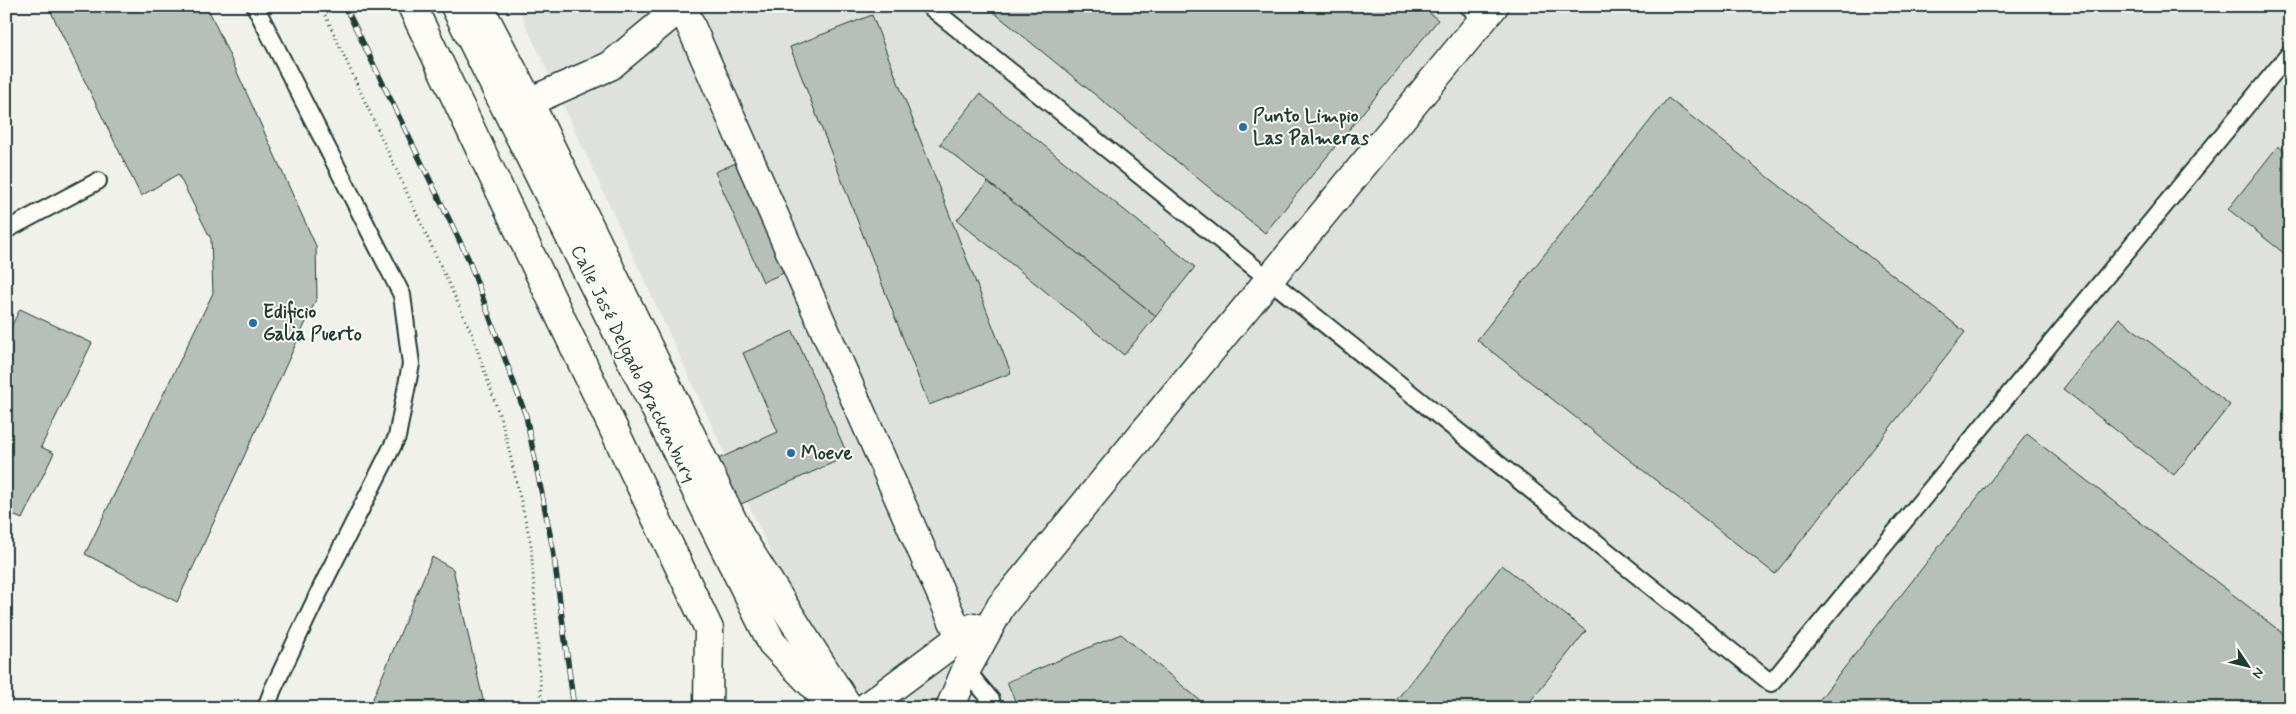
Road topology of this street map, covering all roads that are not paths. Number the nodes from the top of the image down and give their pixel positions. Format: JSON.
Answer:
{"nodes":[{"id":1,"x":255,"y":6,"type":"edge"},
{"id":2,"x":412,"y":6,"type":"edge"},
{"id":3,"x":455,"y":6,"type":"edge"},
{"id":4,"x":479,"y":6,"type":"edge"},
{"id":5,"x":682,"y":6,"type":"edge"},
{"id":6,"x":929,"y":6,"type":"edge"},
{"id":7,"x":1482,"y":10,"type":"edge"},
{"id":8,"x":2290,"y":53,"type":"edge"},
{"id":9,"x":529,"y":102,"type":"junction"},
{"id":10,"x":98,"y":181,"type":"dead end"},
{"id":11,"x":6,"y":230,"type":"edge"},
{"id":12,"x":1269,"y":279,"type":"junction"},
{"id":13,"x":1001,"y":606,"type":"junction"},
{"id":14,"x":960,"y":637,"type":"junction"},
{"id":15,"x":966,"y":670,"type":"junction"},
{"id":16,"x":266,"y":708,"type":"edge"},
{"id":17,"x":708,"y":708,"type":"edge"},
{"id":18,"x":832,"y":708,"type":"edge"},
{"id":19,"x":865,"y":708,"type":"edge"},
{"id":20,"x":950,"y":708,"type":"edge"},
{"id":21,"x":993,"y":708,"type":"edge"}],
"edges":[{"from":1,"to":16,"type":"lane"},
{"from":2,"to":17,"type":"street"},
{"from":3,"to":18,"type":"street","name":"Calle José Delgado Brackenbury"},
{"from":4,"to":9,"type":"street"},
{"from":5,"to":9,"type":"street"},
{"from":5,"to":14,"type":"street"},
{"from":6,"to":12,"type":"lane"},
{"from":7,"to":12,"type":"street"},
{"from":8,"to":12,"type":"lane"},
{"from":9,"to":18,"type":"street"},
{"from":10,"to":11,"type":"lane"},
{"from":12,"to":13,"type":"street"},
{"from":13,"to":14,"type":"street"},
{"from":13,"to":15,"type":"street"},
{"from":14,"to":19,"type":"street"},
{"from":15,"to":20,"type":"street"},
{"from":15,"to":21,"type":"lane"}]}
